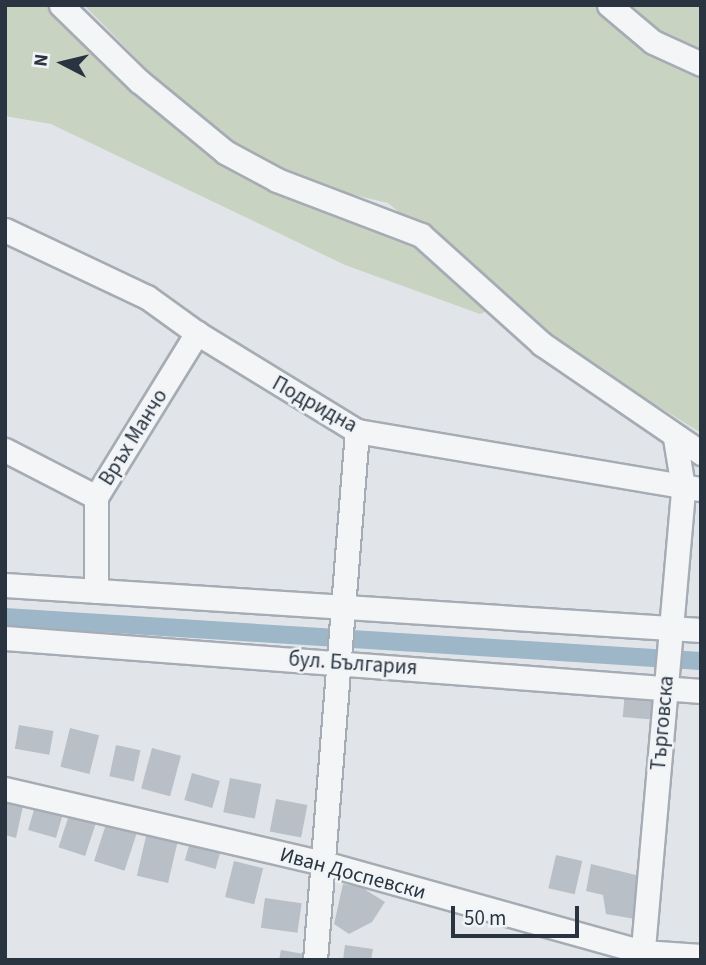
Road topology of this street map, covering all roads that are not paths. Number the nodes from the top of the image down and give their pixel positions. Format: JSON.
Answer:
{"nodes":[{"id":1,"x":61,"y":5,"type":"edge"},
{"id":2,"x":609,"y":5,"type":"edge"},
{"id":3,"x":701,"y":64,"type":"edge"},
{"id":4,"x":5,"y":230,"type":"edge"},
{"id":5,"x":197,"y":333,"type":"junction"},
{"id":6,"x":358,"y":431,"type":"junction"},
{"id":7,"x":676,"y":438,"type":"junction"},
{"id":8,"x":5,"y":450,"type":"edge"},
{"id":9,"x":701,"y":453,"type":"edge"},
{"id":10,"x":692,"y":488,"type":"edge"},
{"id":11,"x":96,"y":497,"type":"junction"},
{"id":12,"x":5,"y":585,"type":"edge"},
{"id":13,"x":96,"y":591,"type":"junction"},
{"id":14,"x":345,"y":612,"type":"junction"},
{"id":15,"x":701,"y":630,"type":"edge"},
{"id":16,"x":669,"y":636,"type":"junction"},
{"id":17,"x":5,"y":639,"type":"edge"},
{"id":18,"x":342,"y":658,"type":"junction"},
{"id":19,"x":666,"y":682,"type":"junction"},
{"id":20,"x":701,"y":691,"type":"edge"},
{"id":21,"x":5,"y":789,"type":"edge"},
{"id":22,"x":324,"y":863,"type":"junction"},
{"id":23,"x":643,"y":956,"type":"edge"},
{"id":24,"x":701,"y":956,"type":"edge"},
{"id":25,"x":315,"y":960,"type":"edge"}],
"edges":[{"from":1,"to":7,"type":"street"},
{"from":2,"to":3,"type":"street"},
{"from":4,"to":5,"type":"street","name":"Подридна"},
{"from":5,"to":6,"type":"street","name":"Подридна"},
{"from":5,"to":11,"type":"street","name":"Връх Манчо"},
{"from":6,"to":10,"type":"street","name":"Подридна"},
{"from":6,"to":14,"type":"street"},
{"from":7,"to":9,"type":"street"},
{"from":7,"to":10,"type":"street","name":"Търговска"},
{"from":8,"to":11,"type":"street"},
{"from":10,"to":16,"type":"street","name":"Търговска"},
{"from":11,"to":13,"type":"street","name":"Връх Манчо"},
{"from":12,"to":13,"type":"street"},
{"from":13,"to":14,"type":"street"},
{"from":14,"to":16,"type":"street"},
{"from":14,"to":18,"type":"street"},
{"from":15,"to":16,"type":"street"},
{"from":16,"to":19,"type":"street","name":"Търговска"},
{"from":17,"to":18,"type":"street","name":"бул. България"},
{"from":18,"to":19,"type":"street","name":"бул. България"},
{"from":18,"to":22,"type":"street"},
{"from":19,"to":20,"type":"street","name":"бул. България"},
{"from":19,"to":23,"type":"street","name":"Търговска"},
{"from":21,"to":22,"type":"street","name":"Иван Доспевски"},
{"from":22,"to":23,"type":"street","name":"Иван Доспевски"},
{"from":22,"to":25,"type":"street"},
{"from":23,"to":24,"type":"street","name":"Иван Доспевски"}]}
